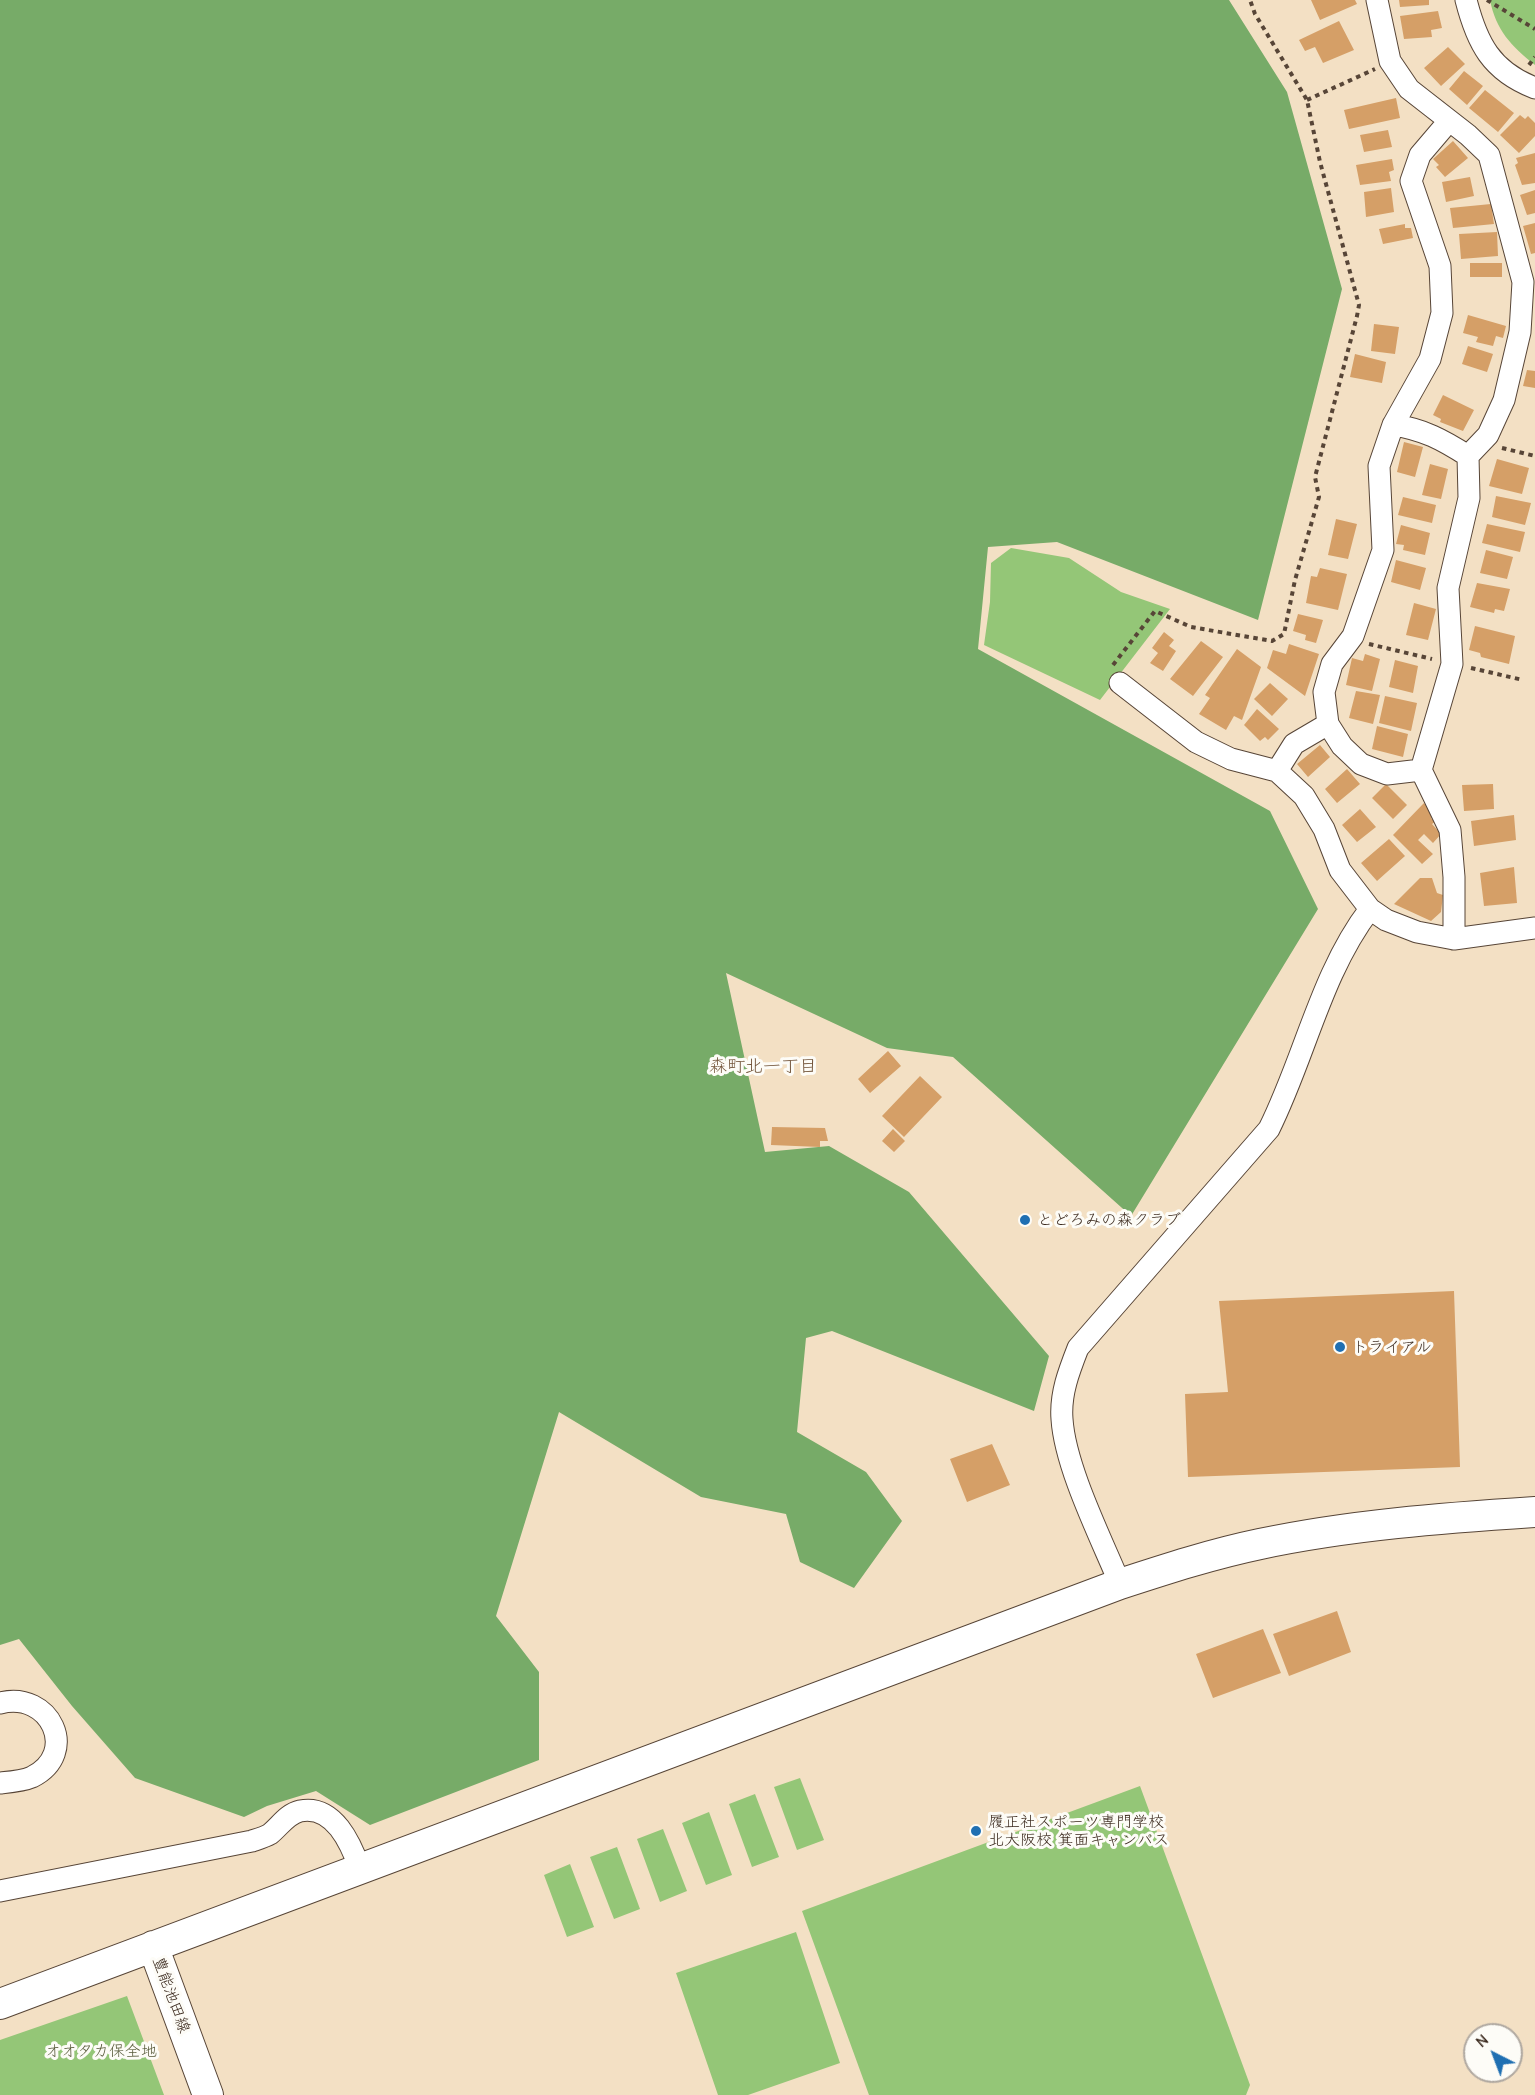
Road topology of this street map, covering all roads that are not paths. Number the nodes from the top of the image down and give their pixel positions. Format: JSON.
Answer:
{"nodes":[{"id":1,"x":1377,"y":0,"type":"edge"},
{"id":2,"x":1466,"y":0,"type":"edge"},
{"id":3,"x":1535,"y":88,"type":"edge"},
{"id":4,"x":1449,"y":121,"type":"junction"},
{"id":5,"x":1393,"y":425,"type":"junction"},
{"id":6,"x":1474,"y":449,"type":"junction"},
{"id":7,"x":1120,"y":683,"type":"road end"},
{"id":8,"x":1328,"y":724,"type":"junction"},
{"id":9,"x":1277,"y":771,"type":"junction"},
{"id":10,"x":1421,"y":771,"type":"junction"},
{"id":11,"x":1370,"y":909,"type":"junction"},
{"id":12,"x":1535,"y":928,"type":"edge"},
{"id":13,"x":1454,"y":939,"type":"junction"},
{"id":14,"x":1535,"y":1512,"type":"edge"},
{"id":15,"x":1120,"y":1584,"type":"junction"},
{"id":16,"x":0,"y":1703,"type":"edge"},
{"id":17,"x":0,"y":1783,"type":"edge"},
{"id":18,"x":360,"y":1869,"type":"junction"},
{"id":19,"x":0,"y":1891,"type":"edge"},
{"id":20,"x":153,"y":1946,"type":"junction"},
{"id":21,"x":0,"y":2004,"type":"edge"},
{"id":22,"x":208,"y":2095,"type":"edge"}],
"edges":[{"from":1,"to":4,"type":"street"},
{"from":2,"to":3,"type":"street"},
{"from":4,"to":5,"type":"street"},
{"from":4,"to":6,"type":"street"},
{"from":5,"to":6,"type":"street"},
{"from":5,"to":8,"type":"street"},
{"from":6,"to":10,"type":"street"},
{"from":7,"to":9,"type":"street"},
{"from":8,"to":9,"type":"street"},
{"from":8,"to":10,"type":"street"},
{"from":9,"to":11,"type":"street"},
{"from":10,"to":13,"type":"street"},
{"from":11,"to":13,"type":"street"},
{"from":11,"to":15,"type":"street"},
{"from":12,"to":13,"type":"street"},
{"from":14,"to":15,"type":"street"},
{"from":15,"to":18,"type":"street"},
{"from":16,"to":17,"type":"street"},
{"from":18,"to":19,"type":"street"},
{"from":18,"to":20,"type":"street"},
{"from":20,"to":21,"type":"street","name":"豊能池田線"},
{"from":20,"to":22,"type":"street","name":"豊能池田線"}]}
